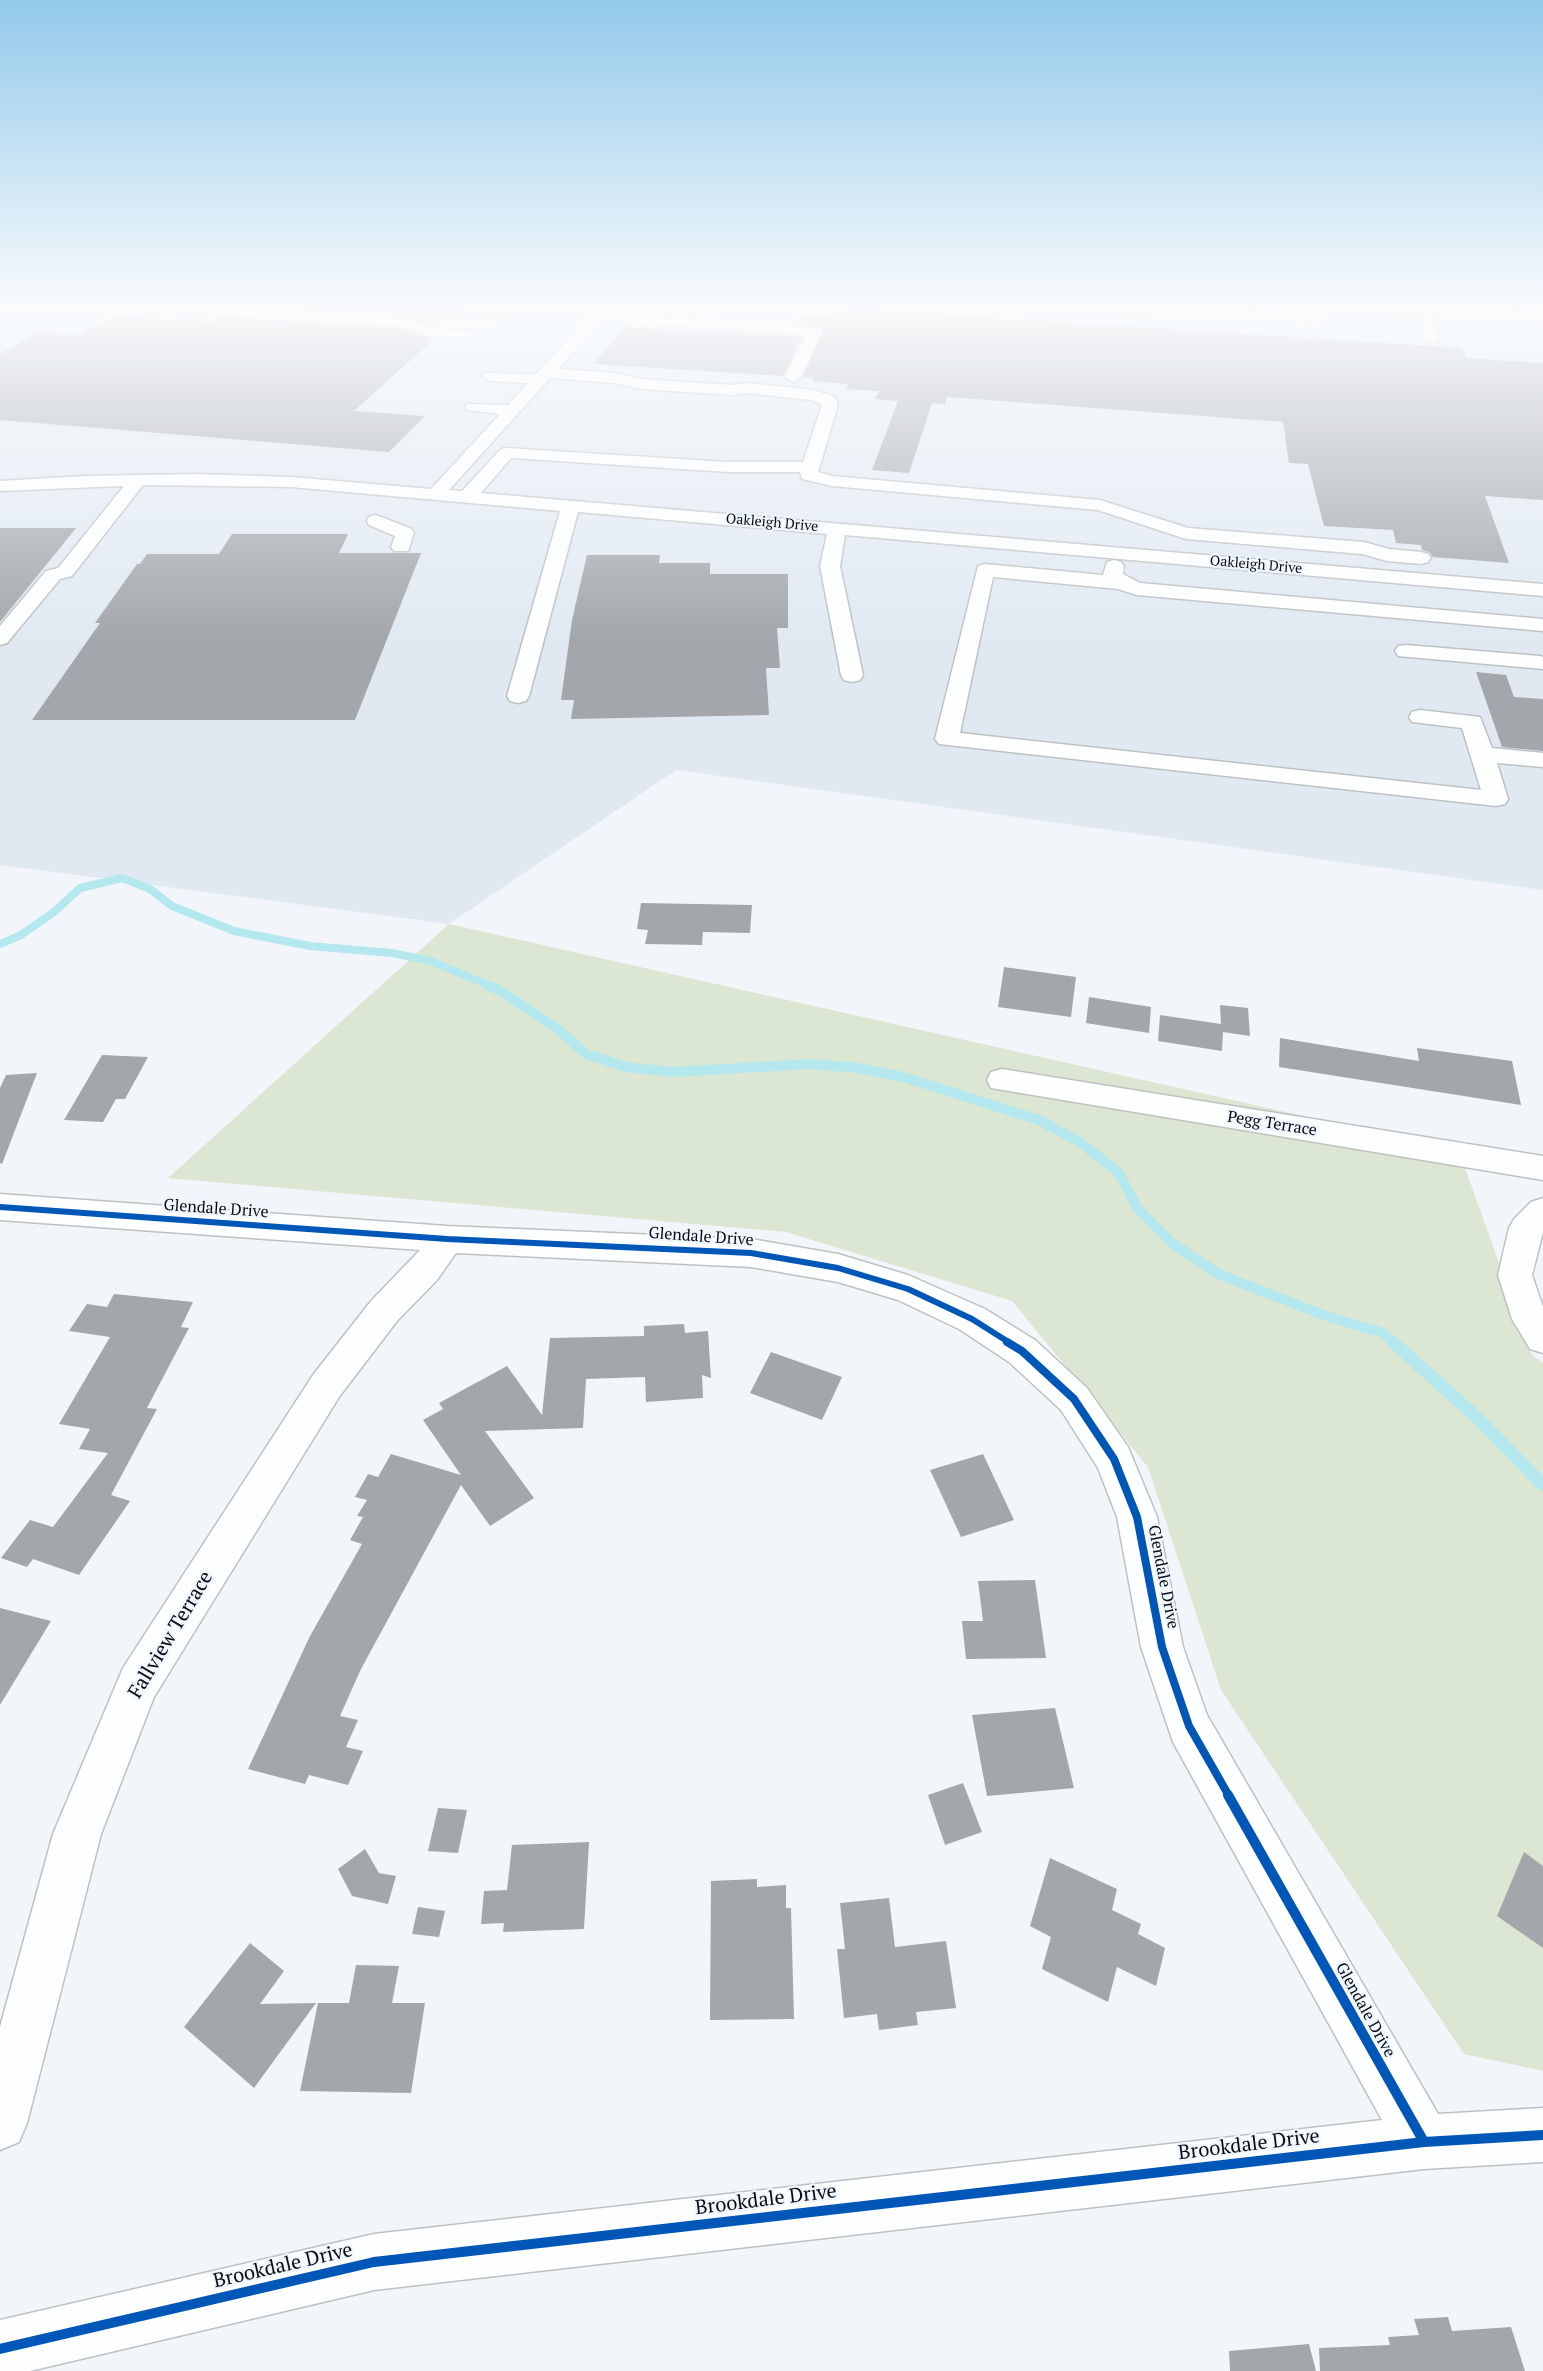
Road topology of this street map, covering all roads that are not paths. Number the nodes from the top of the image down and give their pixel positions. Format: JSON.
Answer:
{"nodes":[{"id":1,"x":505,"y":419,"type":"edge"},
{"id":2,"x":826,"y":419,"type":"edge"},
{"id":3,"x":521,"y":436,"type":"dead end"},
{"id":4,"x":507,"y":453,"type":"junction"},
{"id":5,"x":810,"y":467,"type":"junction"},
{"id":6,"x":138,"y":480,"type":"junction"},
{"id":7,"x":0,"y":486,"type":"edge"},
{"id":8,"x":436,"y":494,"type":"junction"},
{"id":9,"x":467,"y":497,"type":"junction"},
{"id":10,"x":571,"y":506,"type":"junction"},
{"id":11,"x":376,"y":521,"type":"dead end"},
{"id":12,"x":837,"y":529,"type":"junction"},
{"id":13,"x":1186,"y":533,"type":"junction"},
{"id":14,"x":401,"y":548,"type":"dead end"},
{"id":15,"x":1114,"y":553,"type":"junction"},
{"id":16,"x":1185,"y":559,"type":"junction"},
{"id":17,"x":1443,"y":560,"type":"dead end"},
{"id":18,"x":1122,"y":583,"type":"junction"},
{"id":19,"x":1543,"y":590,"type":"edge"},
{"id":20,"x":1543,"y":625,"type":"edge"},
{"id":21,"x":0,"y":639,"type":"edge"},
{"id":22,"x":1406,"y":651,"type":"dead end"},
{"id":23,"x":1540,"y":663,"type":"dead end"},
{"id":24,"x":852,"y":675,"type":"dead end"},
{"id":25,"x":518,"y":696,"type":"dead end"},
{"id":26,"x":1420,"y":717,"type":"dead end"},
{"id":27,"x":1482,"y":754,"type":"junction"},
{"id":28,"x":1543,"y":760,"type":"edge"},
{"id":29,"x":1002,"y":1080,"type":"dead end"},
{"id":30,"x":1543,"y":1168,"type":"edge"},
{"id":31,"x":0,"y":1207,"type":"edge"},
{"id":32,"x":1543,"y":1211,"type":"edge"},
{"id":33,"x":447,"y":1239,"type":"junction"},
{"id":34,"x":1543,"y":1338,"type":"edge"},
{"id":35,"x":0,"y":2123,"type":"edge"},
{"id":36,"x":1543,"y":2135,"type":"edge"},
{"id":37,"x":1424,"y":2142,"type":"junction"},
{"id":38,"x":0,"y":2349,"type":"edge"}],
"edges":[{"from":1,"to":8,"type":"street"},
{"from":2,"to":5,"type":"street"},
{"from":3,"to":4,"type":"street"},
{"from":4,"to":5,"type":"street"},
{"from":4,"to":9,"type":"street"},
{"from":5,"to":13,"type":"street"},
{"from":6,"to":7,"type":"street","name":"Oakleigh Drive"},
{"from":6,"to":8,"type":"street","name":"Oakleigh Drive"},
{"from":6,"to":21,"type":"street"},
{"from":8,"to":9,"type":"street","name":"Oakleigh Drive"},
{"from":9,"to":10,"type":"street","name":"Oakleigh Drive"},
{"from":10,"to":12,"type":"street","name":"Oakleigh Drive"},
{"from":10,"to":25,"type":"street"},
{"from":11,"to":14,"type":"street"},
{"from":12,"to":15,"type":"street","name":"Oakleigh Drive"},
{"from":12,"to":24,"type":"street"},
{"from":13,"to":16,"type":"street"},
{"from":13,"to":17,"type":"street"},
{"from":15,"to":16,"type":"street","name":"Oakleigh Drive"},
{"from":15,"to":18,"type":"street"},
{"from":16,"to":19,"type":"street","name":"Oakleigh Drive"},
{"from":18,"to":20,"type":"street"},
{"from":18,"to":27,"type":"street"},
{"from":22,"to":23,"type":"street"},
{"from":26,"to":27,"type":"street"},
{"from":27,"to":28,"type":"street"},
{"from":29,"to":30,"type":"street","name":"Pegg Terrace"},
{"from":31,"to":33,"type":"street","name":"Glendale Drive"},
{"from":32,"to":34,"type":"street"},
{"from":33,"to":35,"type":"street","name":"Fallview Terrace"},
{"from":33,"to":37,"type":"street","name":"Glendale Drive"},
{"from":36,"to":37,"type":"street","name":"Brookdale Drive"},
{"from":37,"to":38,"type":"street","name":"Brookdale Drive"}]}
